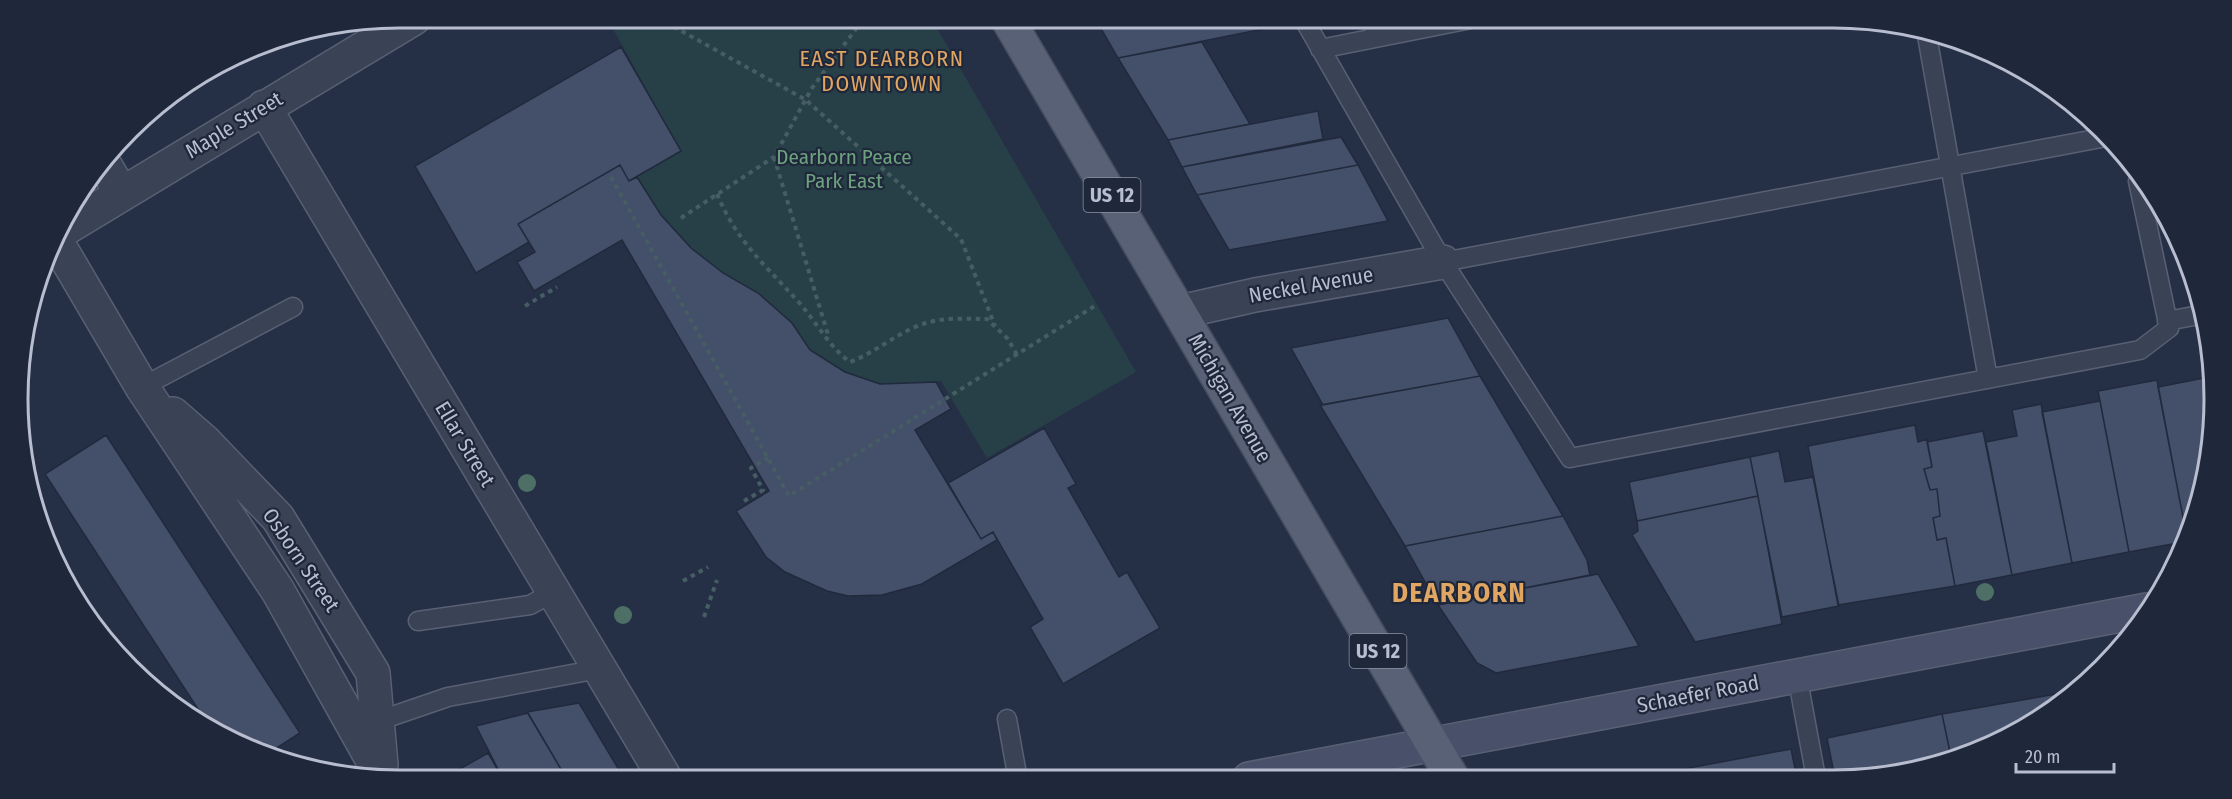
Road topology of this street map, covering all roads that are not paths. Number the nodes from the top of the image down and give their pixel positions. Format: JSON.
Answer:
{"nodes":[{"id":1,"x":397,"y":28,"type":"edge"},
{"id":2,"x":1013,"y":28,"type":"edge"},
{"id":3,"x":1309,"y":28,"type":"edge"},
{"id":4,"x":1374,"y":28,"type":"edge"},
{"id":5,"x":1423,"y":28,"type":"edge"},
{"id":6,"x":1376,"y":37,"type":"junction"},
{"id":7,"x":1928,"y":41,"type":"edge"},
{"id":8,"x":1320,"y":49,"type":"junction"},
{"id":9,"x":264,"y":107,"type":"junction"},
{"id":10,"x":2097,"y":139,"type":"edge"},
{"id":11,"x":1950,"y":166,"type":"junction"},
{"id":12,"x":113,"y":180,"type":"edge"},
{"id":13,"x":2140,"y":192,"type":"edge"},
{"id":14,"x":78,"y":213,"type":"edge"},
{"id":15,"x":61,"y":248,"type":"edge"},
{"id":16,"x":1443,"y":262,"type":"junction"},
{"id":17,"x":293,"y":307,"type":"dead end"},
{"id":18,"x":1180,"y":312,"type":"junction"},
{"id":19,"x":2194,"y":316,"type":"edge"},
{"id":20,"x":2167,"y":321,"type":"junction"},
{"id":21,"x":1988,"y":379,"type":"junction"},
{"id":22,"x":142,"y":387,"type":"junction"},
{"id":23,"x":554,"y":592,"type":"junction"},
{"id":24,"x":2137,"y":612,"type":"edge"},
{"id":25,"x":418,"y":621,"type":"dead end"},
{"id":26,"x":599,"y":669,"type":"junction"},
{"id":27,"x":1797,"y":675,"type":"junction"},
{"id":28,"x":1006,"y":719,"type":"dead end"},
{"id":29,"x":378,"y":721,"type":"junction"},
{"id":30,"x":1433,"y":745,"type":"junction"},
{"id":31,"x":378,"y":770,"type":"edge"},
{"id":32,"x":382,"y":770,"type":"edge"},
{"id":33,"x":660,"y":770,"type":"edge"},
{"id":34,"x":1016,"y":770,"type":"edge"},
{"id":35,"x":1298,"y":770,"type":"edge"},
{"id":36,"x":1448,"y":770,"type":"edge"},
{"id":37,"x":1815,"y":770,"type":"edge"}],
"edges":[{"from":1,"to":9,"type":"street","name":"Maple Street"},
{"from":2,"to":18,"type":"main road","name":"Michigan Avenue","number":"US 12"},
{"from":3,"to":8,"type":"lane"},
{"from":4,"to":6,"type":"lane"},
{"from":5,"to":6,"type":"lane"},
{"from":6,"to":8,"type":"lane"},
{"from":7,"to":11,"type":"lane"},
{"from":8,"to":16,"type":"lane"},
{"from":9,"to":12,"type":"street","name":"Maple Street"},
{"from":9,"to":23,"type":"street","name":"Ellar Street"},
{"from":10,"to":11,"type":"lane"},
{"from":11,"to":16,"type":"lane"},
{"from":11,"to":21,"type":"lane"},
{"from":12,"to":14,"type":"street","name":"Maple Street"},
{"from":13,"to":20,"type":"lane"},
{"from":15,"to":22,"type":"street","name":"Osborn Street"},
{"from":16,"to":18,"type":"street","name":"Neckel Avenue"},
{"from":16,"to":21,"type":"lane"},
{"from":17,"to":22,"type":"lane"},
{"from":18,"to":30,"type":"main road","name":"Michigan Avenue","number":"US 12"},
{"from":19,"to":20,"type":"lane"},
{"from":20,"to":21,"type":"lane"},
{"from":22,"to":29,"type":"street","name":"Osborn Street"},
{"from":22,"to":31,"type":"street","name":"Osborn Street"},
{"from":23,"to":25,"type":"lane"},
{"from":23,"to":26,"type":"street","name":"Ellar Street"},
{"from":24,"to":27,"type":"main road","name":"Schaefer Road"},
{"from":26,"to":29,"type":"lane"},
{"from":26,"to":33,"type":"street","name":"Ellar Street"},
{"from":27,"to":30,"type":"main road","name":"Schaefer Road"},
{"from":27,"to":37,"type":"lane"},
{"from":28,"to":34,"type":"lane"},
{"from":29,"to":32,"type":"street","name":"Osborn Street"},
{"from":30,"to":35,"type":"main road","name":"Schaefer Road"},
{"from":30,"to":36,"type":"main road","name":"Michigan Avenue","number":"US 12"}]}
